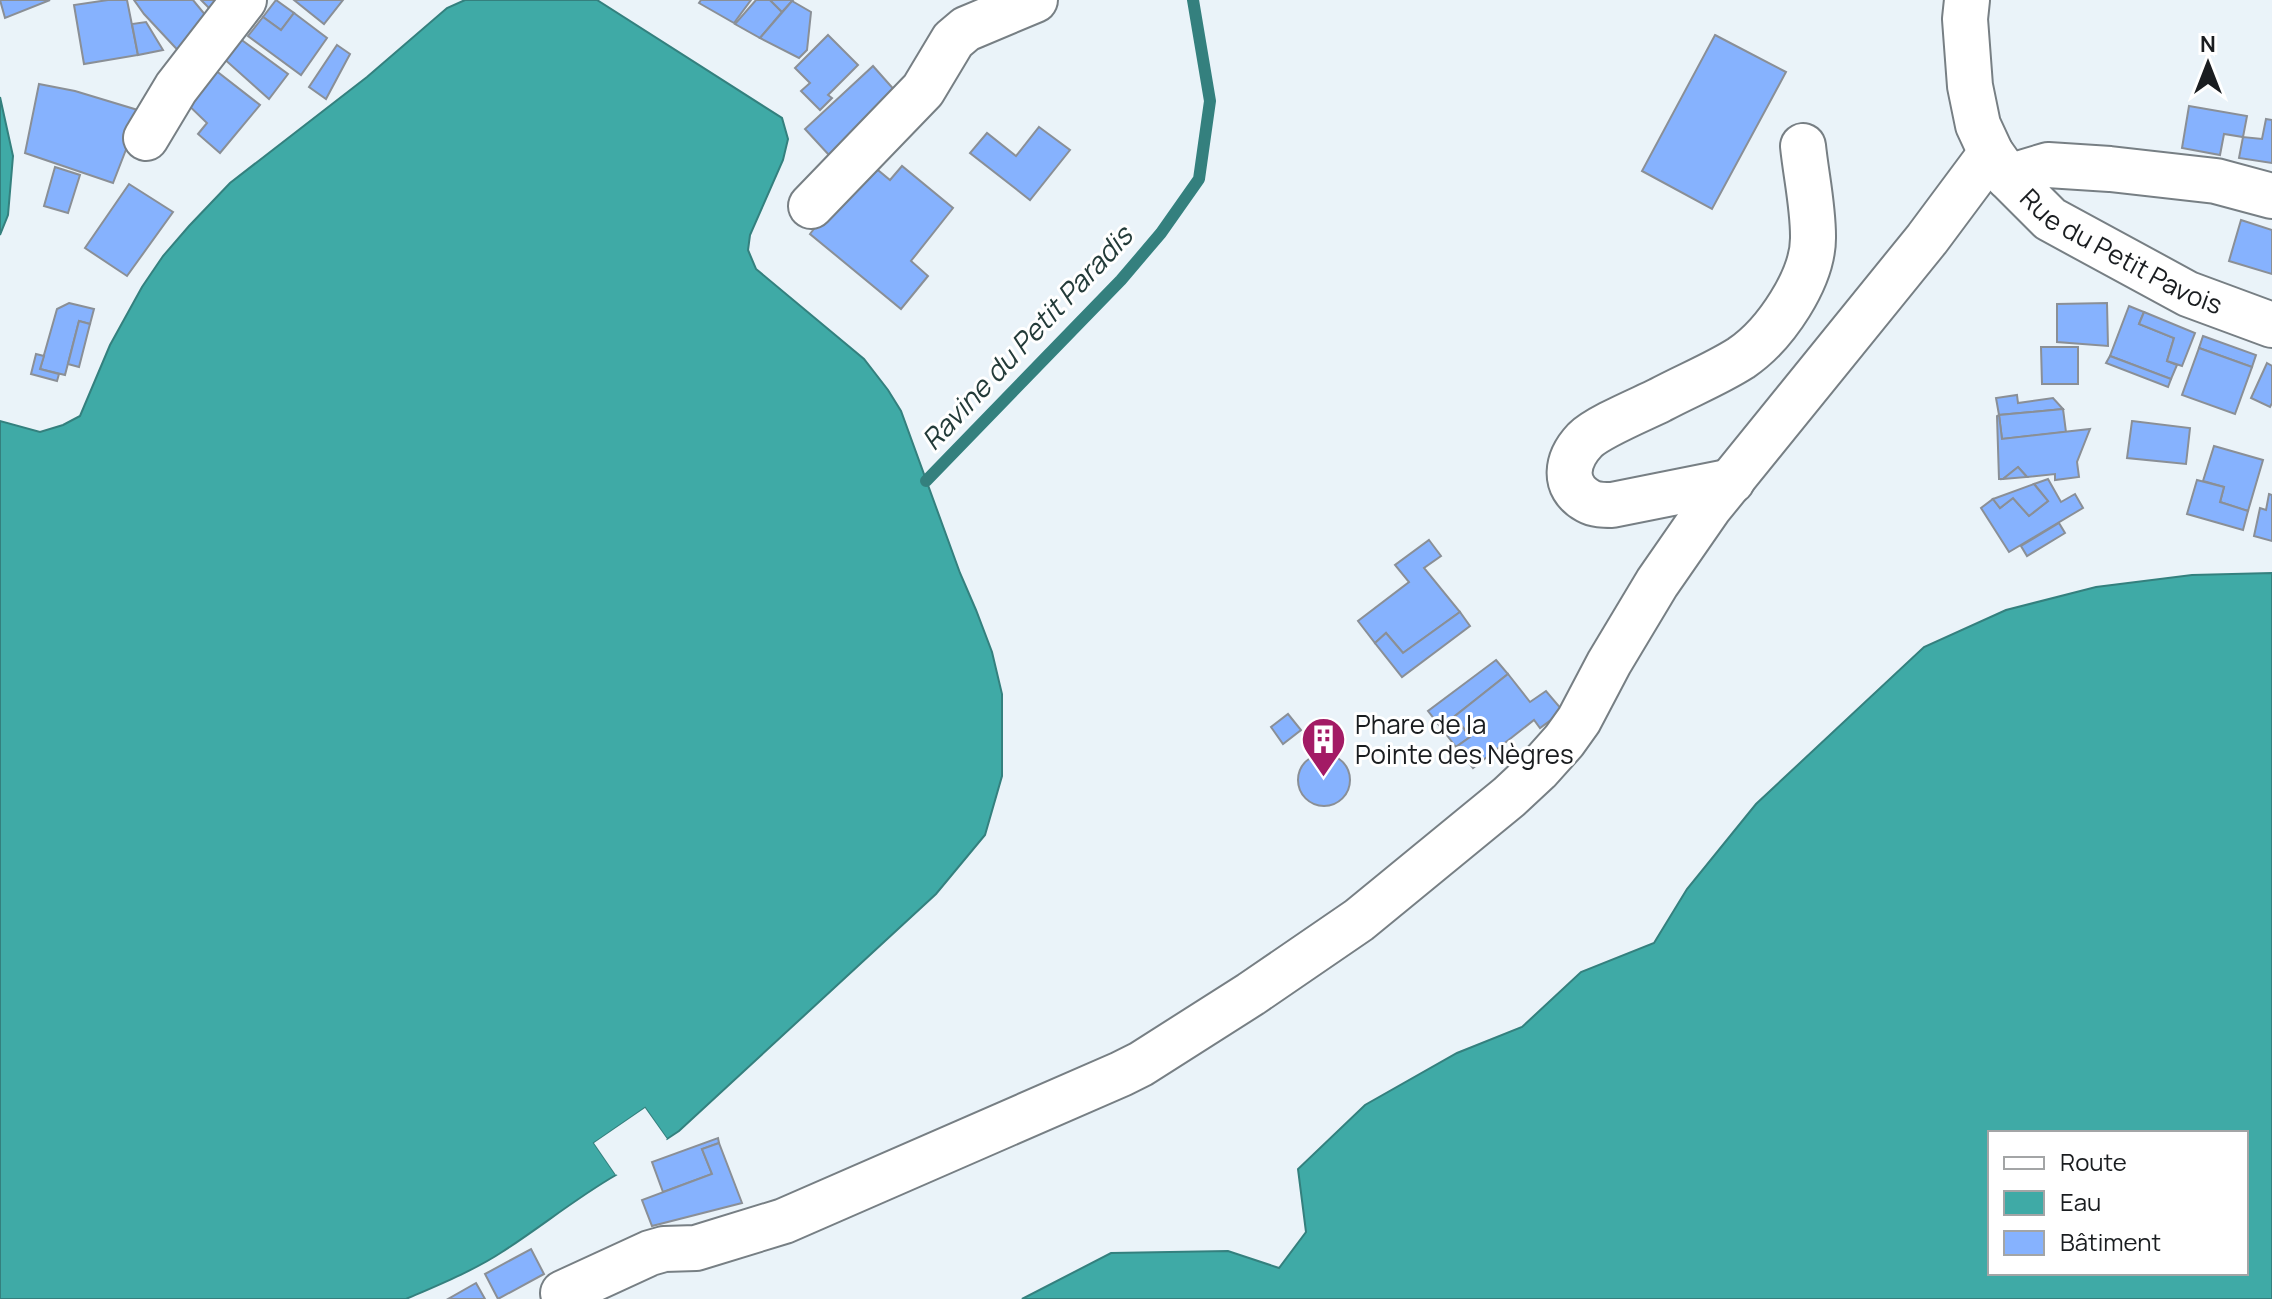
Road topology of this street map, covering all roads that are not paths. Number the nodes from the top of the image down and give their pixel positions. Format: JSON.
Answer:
{"nodes":[{"id":1,"x":244,"y":0,"type":"edge"},
{"id":2,"x":1035,"y":0,"type":"edge"},
{"id":3,"x":1967,"y":0,"type":"edge"},
{"id":4,"x":146,"y":138,"type":"dead end"},
{"id":5,"x":1803,"y":146,"type":"dead end"},
{"id":6,"x":2000,"y":165,"type":"junction"},
{"id":7,"x":2272,"y":196,"type":"edge"},
{"id":8,"x":811,"y":206,"type":"dead end"},
{"id":9,"x":2272,"y":325,"type":"edge"},
{"id":10,"x":1732,"y":481,"type":"junction"},
{"id":11,"x":563,"y":1293,"type":"dead end"}],
"edges":[{"from":1,"to":4,"type":"street"},
{"from":2,"to":8,"type":"street"},
{"from":3,"to":6,"type":"street"},
{"from":5,"to":10,"type":"street"},
{"from":6,"to":7,"type":"street"},
{"from":6,"to":9,"type":"street","name":"Rue du Petit Pavois"},
{"from":6,"to":10,"type":"street"},
{"from":10,"to":11,"type":"street"}]}
